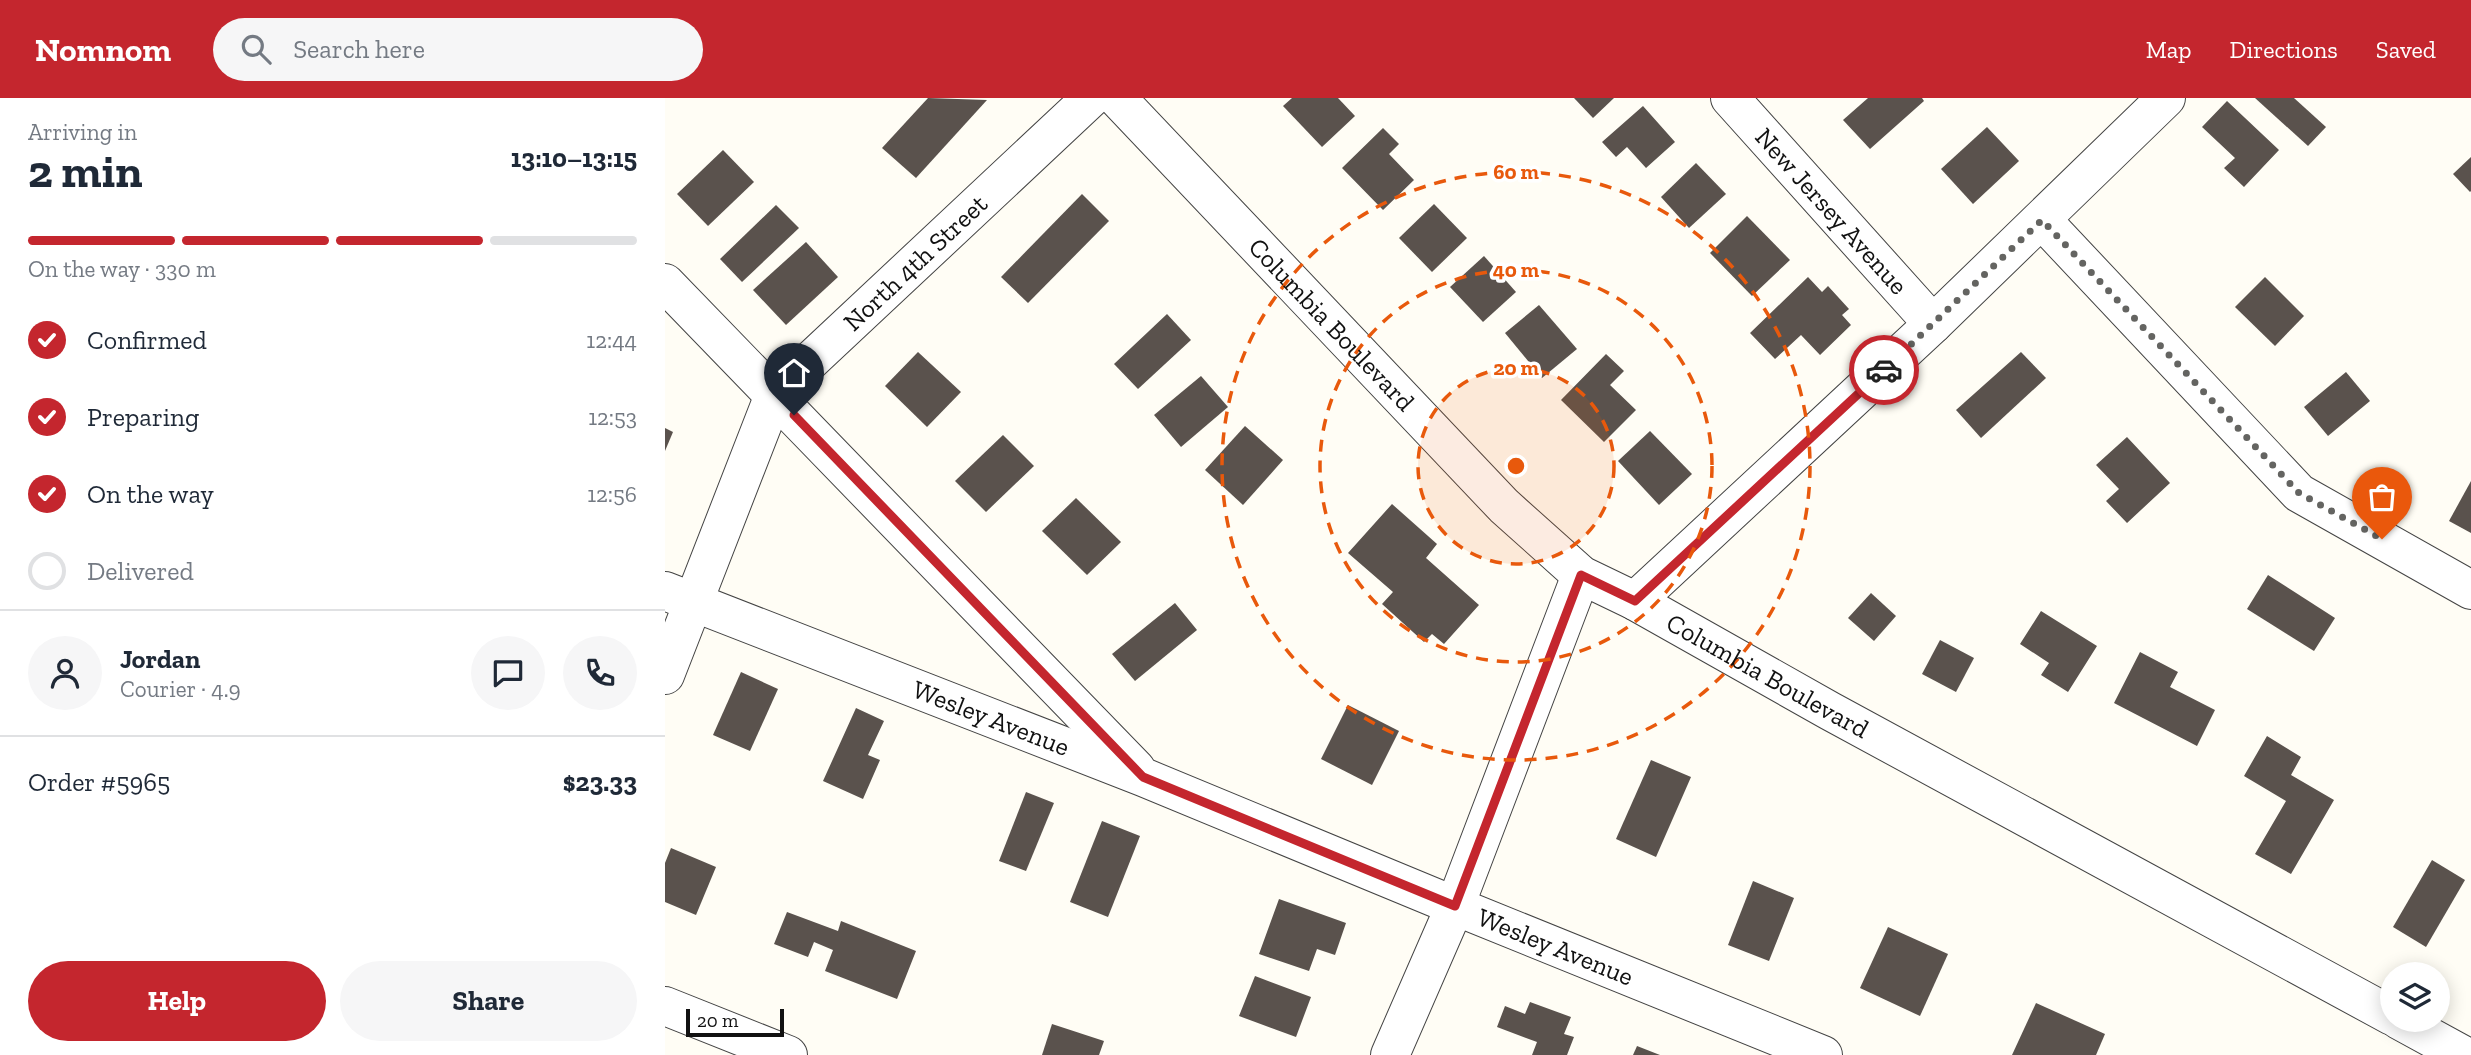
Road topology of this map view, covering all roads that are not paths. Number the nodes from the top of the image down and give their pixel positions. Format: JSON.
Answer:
{"nodes":[{"id":1,"x":1091,"y":98,"type":"edge"},
{"id":2,"x":1117,"y":98,"type":"edge"},
{"id":3,"x":1730,"y":98,"type":"edge"},
{"id":4,"x":2166,"y":98,"type":"edge"},
{"id":5,"x":2042,"y":220,"type":"junction"},
{"id":6,"x":665,"y":283,"type":"edge"},
{"id":7,"x":1933,"y":324,"type":"junction"},
{"id":8,"x":774,"y":395,"type":"junction"},
{"id":9,"x":1581,"y":575,"type":"junction"},
{"id":10,"x":2471,"y":590,"type":"edge"},
{"id":11,"x":680,"y":597,"type":"edge"},
{"id":12,"x":1635,"y":601,"type":"junction"},
{"id":13,"x":665,"y":675,"type":"edge"},
{"id":14,"x":1143,"y":777,"type":"junction"},
{"id":15,"x":1455,"y":906,"type":"junction"},
{"id":16,"x":665,"y":1006,"type":"edge"},
{"id":17,"x":2380,"y":1009,"type":"edge"},
{"id":18,"x":2421,"y":1032,"type":"edge"},
{"id":19,"x":788,"y":1055,"type":"edge"},
{"id":20,"x":1390,"y":1055,"type":"edge"},
{"id":21,"x":1823,"y":1055,"type":"edge"},
{"id":22,"x":2463,"y":1055,"type":"edge"}],
"edges":[{"from":1,"to":8,"type":"street","name":"North 4th Street"},
{"from":2,"to":9,"type":"street","name":"Columbia Boulevard"},
{"from":3,"to":7,"type":"street","name":"New Jersey Avenue"},
{"from":4,"to":5,"type":"street"},
{"from":5,"to":7,"type":"street"},
{"from":5,"to":10,"type":"street"},
{"from":6,"to":8,"type":"street"},
{"from":7,"to":12,"type":"street"},
{"from":8,"to":11,"type":"street","name":"North 4th Street"},
{"from":8,"to":14,"type":"street"},
{"from":9,"to":12,"type":"street","name":"Columbia Boulevard"},
{"from":9,"to":15,"type":"street"},
{"from":11,"to":13,"type":"street","name":"North 4th Street"},
{"from":11,"to":14,"type":"street","name":"Wesley Avenue"},
{"from":12,"to":17,"type":"street","name":"Columbia Boulevard"},
{"from":14,"to":15,"type":"street","name":"Wesley Avenue"},
{"from":15,"to":20,"type":"street"},
{"from":15,"to":21,"type":"street","name":"Wesley Avenue"},
{"from":16,"to":19,"type":"street"},
{"from":18,"to":22,"type":"street"}]}
